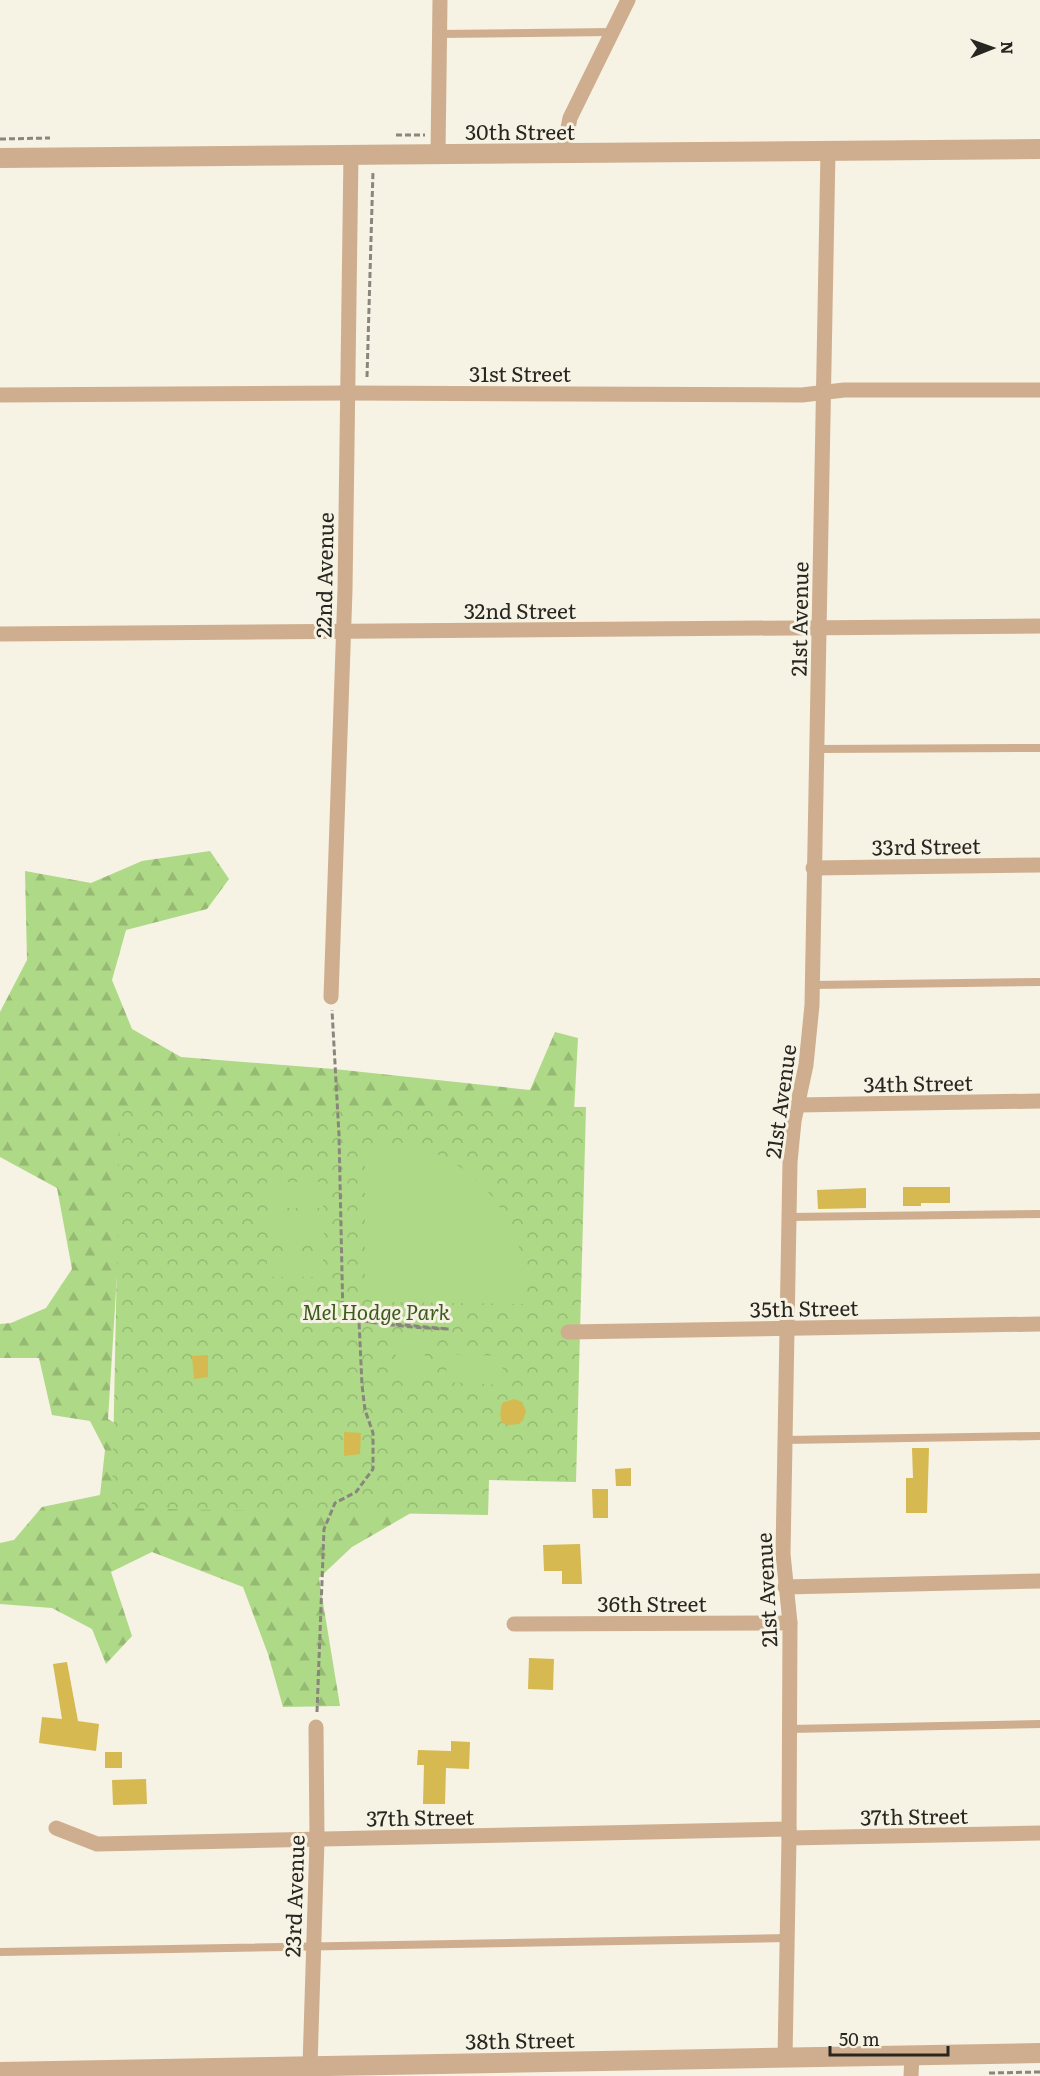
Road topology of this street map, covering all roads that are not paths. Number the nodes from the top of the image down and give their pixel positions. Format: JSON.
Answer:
{"nodes":[{"id":1,"x":440,"y":0,"type":"edge"},
{"id":2,"x":628,"y":0,"type":"edge"},
{"id":3,"x":612,"y":32,"type":"junction"},
{"id":4,"x":439,"y":34,"type":"junction"},
{"id":5,"x":1040,"y":149,"type":"edge"},
{"id":6,"x":828,"y":151,"type":"junction"},
{"id":7,"x":351,"y":153,"type":"junction"},
{"id":8,"x":438,"y":154,"type":"junction"},
{"id":9,"x":563,"y":154,"type":"junction"},
{"id":10,"x":0,"y":158,"type":"edge"},
{"id":11,"x":1040,"y":390,"type":"edge"},
{"id":12,"x":824,"y":392,"type":"junction"},
{"id":13,"x":348,"y":393,"type":"junction"},
{"id":14,"x":0,"y":395,"type":"edge"},
{"id":15,"x":1040,"y":626,"type":"edge"},
{"id":16,"x":819,"y":628,"type":"junction"},
{"id":17,"x":344,"y":631,"type":"junction"},
{"id":18,"x":0,"y":634,"type":"edge"},
{"id":19,"x":1040,"y":748,"type":"edge"},
{"id":20,"x":816,"y":749,"type":"junction"},
{"id":21,"x":1040,"y":865,"type":"edge"},
{"id":22,"x":813,"y":868,"type":"junction"},
{"id":23,"x":1040,"y":982,"type":"edge"},
{"id":24,"x":812,"y":985,"type":"junction"},
{"id":25,"x":331,"y":997,"type":"road end"},
{"id":26,"x":1040,"y":1101,"type":"edge"},
{"id":27,"x":797,"y":1105,"type":"junction"},
{"id":28,"x":1040,"y":1214,"type":"edge"},
{"id":29,"x":789,"y":1217,"type":"junction"},
{"id":30,"x":1040,"y":1324,"type":"edge"},
{"id":31,"x":787,"y":1328,"type":"junction"},
{"id":32,"x":568,"y":1332,"type":"dead end"},
{"id":33,"x":1040,"y":1436,"type":"edge"},
{"id":34,"x":784,"y":1440,"type":"junction"},
{"id":35,"x":1040,"y":1581,"type":"edge"},
{"id":36,"x":785,"y":1587,"type":"junction"},
{"id":37,"x":790,"y":1623,"type":"junction"},
{"id":38,"x":514,"y":1624,"type":"dead end"},
{"id":39,"x":1040,"y":1724,"type":"edge"},
{"id":40,"x":316,"y":1727,"type":"road end"},
{"id":41,"x":790,"y":1729,"type":"junction"},
{"id":42,"x":56,"y":1828,"type":"dead end"},
{"id":43,"x":1040,"y":1833,"type":"edge"},
{"id":44,"x":789,"y":1834,"type":"junction"},
{"id":45,"x":317,"y":1840,"type":"junction"},
{"id":46,"x":787,"y":1938,"type":"junction"},
{"id":47,"x":313,"y":1945,"type":"junction"},
{"id":48,"x":0,"y":1952,"type":"edge"},
{"id":49,"x":1040,"y":2053,"type":"edge"},
{"id":50,"x":912,"y":2056,"type":"junction"},
{"id":51,"x":785,"y":2058,"type":"junction"},
{"id":52,"x":310,"y":2066,"type":"junction"},
{"id":53,"x":418,"y":2070,"type":"edge"},
{"id":54,"x":0,"y":2072,"type":"edge"},
{"id":55,"x":911,"y":2076,"type":"edge"}],
"edges":[{"from":1,"to":4,"type":"street"},
{"from":2,"to":3,"type":"street"},
{"from":3,"to":4,"type":"lane"},
{"from":3,"to":9,"type":"street"},
{"from":4,"to":8,"type":"street"},
{"from":5,"to":6,"type":"street","name":"30th Street"},
{"from":6,"to":9,"type":"street","name":"30th Street"},
{"from":6,"to":12,"type":"street","name":"21st Avenue"},
{"from":7,"to":8,"type":"street","name":"30th Street"},
{"from":7,"to":10,"type":"street","name":"30th Street"},
{"from":7,"to":13,"type":"street","name":"22nd Avenue"},
{"from":8,"to":9,"type":"street","name":"30th Street"},
{"from":11,"to":12,"type":"street","name":"31st Street"},
{"from":12,"to":13,"type":"street","name":"31st Street"},
{"from":12,"to":16,"type":"street","name":"21st Avenue"},
{"from":13,"to":14,"type":"street","name":"31st Street"},
{"from":13,"to":17,"type":"street","name":"22nd Avenue"},
{"from":15,"to":16,"type":"street","name":"32nd Street"},
{"from":16,"to":17,"type":"street","name":"32nd Street"},
{"from":16,"to":20,"type":"street","name":"21st Avenue"},
{"from":17,"to":18,"type":"street","name":"32nd Street"},
{"from":17,"to":25,"type":"street","name":"22nd Avenue"},
{"from":19,"to":20,"type":"lane"},
{"from":20,"to":22,"type":"street","name":"21st Avenue"},
{"from":21,"to":22,"type":"street","name":"33rd Street"},
{"from":22,"to":24,"type":"street","name":"21st Avenue"},
{"from":23,"to":24,"type":"lane"},
{"from":24,"to":27,"type":"street","name":"21st Avenue"},
{"from":26,"to":27,"type":"street","name":"34th Street"},
{"from":27,"to":29,"type":"street","name":"21st Avenue"},
{"from":28,"to":29,"type":"lane"},
{"from":29,"to":31,"type":"street","name":"21st Avenue"},
{"from":30,"to":31,"type":"street","name":"35th Street"},
{"from":31,"to":32,"type":"street","name":"35th Street"},
{"from":31,"to":34,"type":"street","name":"21st Avenue"},
{"from":33,"to":34,"type":"lane"},
{"from":34,"to":36,"type":"street","name":"21st Avenue"},
{"from":35,"to":36,"type":"street"},
{"from":36,"to":37,"type":"street","name":"21st Avenue"},
{"from":37,"to":38,"type":"street","name":"36th Street"},
{"from":37,"to":41,"type":"street","name":"21st Avenue"},
{"from":39,"to":41,"type":"lane"},
{"from":40,"to":45,"type":"street","name":"23rd Avenue"},
{"from":41,"to":44,"type":"street","name":"21st Avenue"},
{"from":42,"to":45,"type":"street","name":"37th Street"},
{"from":43,"to":44,"type":"street","name":"37th Street"},
{"from":44,"to":45,"type":"street","name":"37th Street"},
{"from":44,"to":46,"type":"street","name":"21st Avenue"},
{"from":45,"to":47,"type":"street","name":"23rd Avenue"},
{"from":46,"to":47,"type":"lane"},
{"from":46,"to":51,"type":"street","name":"21st Avenue"},
{"from":47,"to":48,"type":"lane"},
{"from":47,"to":52,"type":"street","name":"23rd Avenue"},
{"from":49,"to":50,"type":"street","name":"38th Street"},
{"from":50,"to":51,"type":"street","name":"38th Street"},
{"from":50,"to":55,"type":"street"},
{"from":51,"to":53,"type":"street","name":"38th Street"},
{"from":52,"to":53,"type":"street","name":"38th Street"},
{"from":52,"to":54,"type":"street","name":"38th Street"}]}
